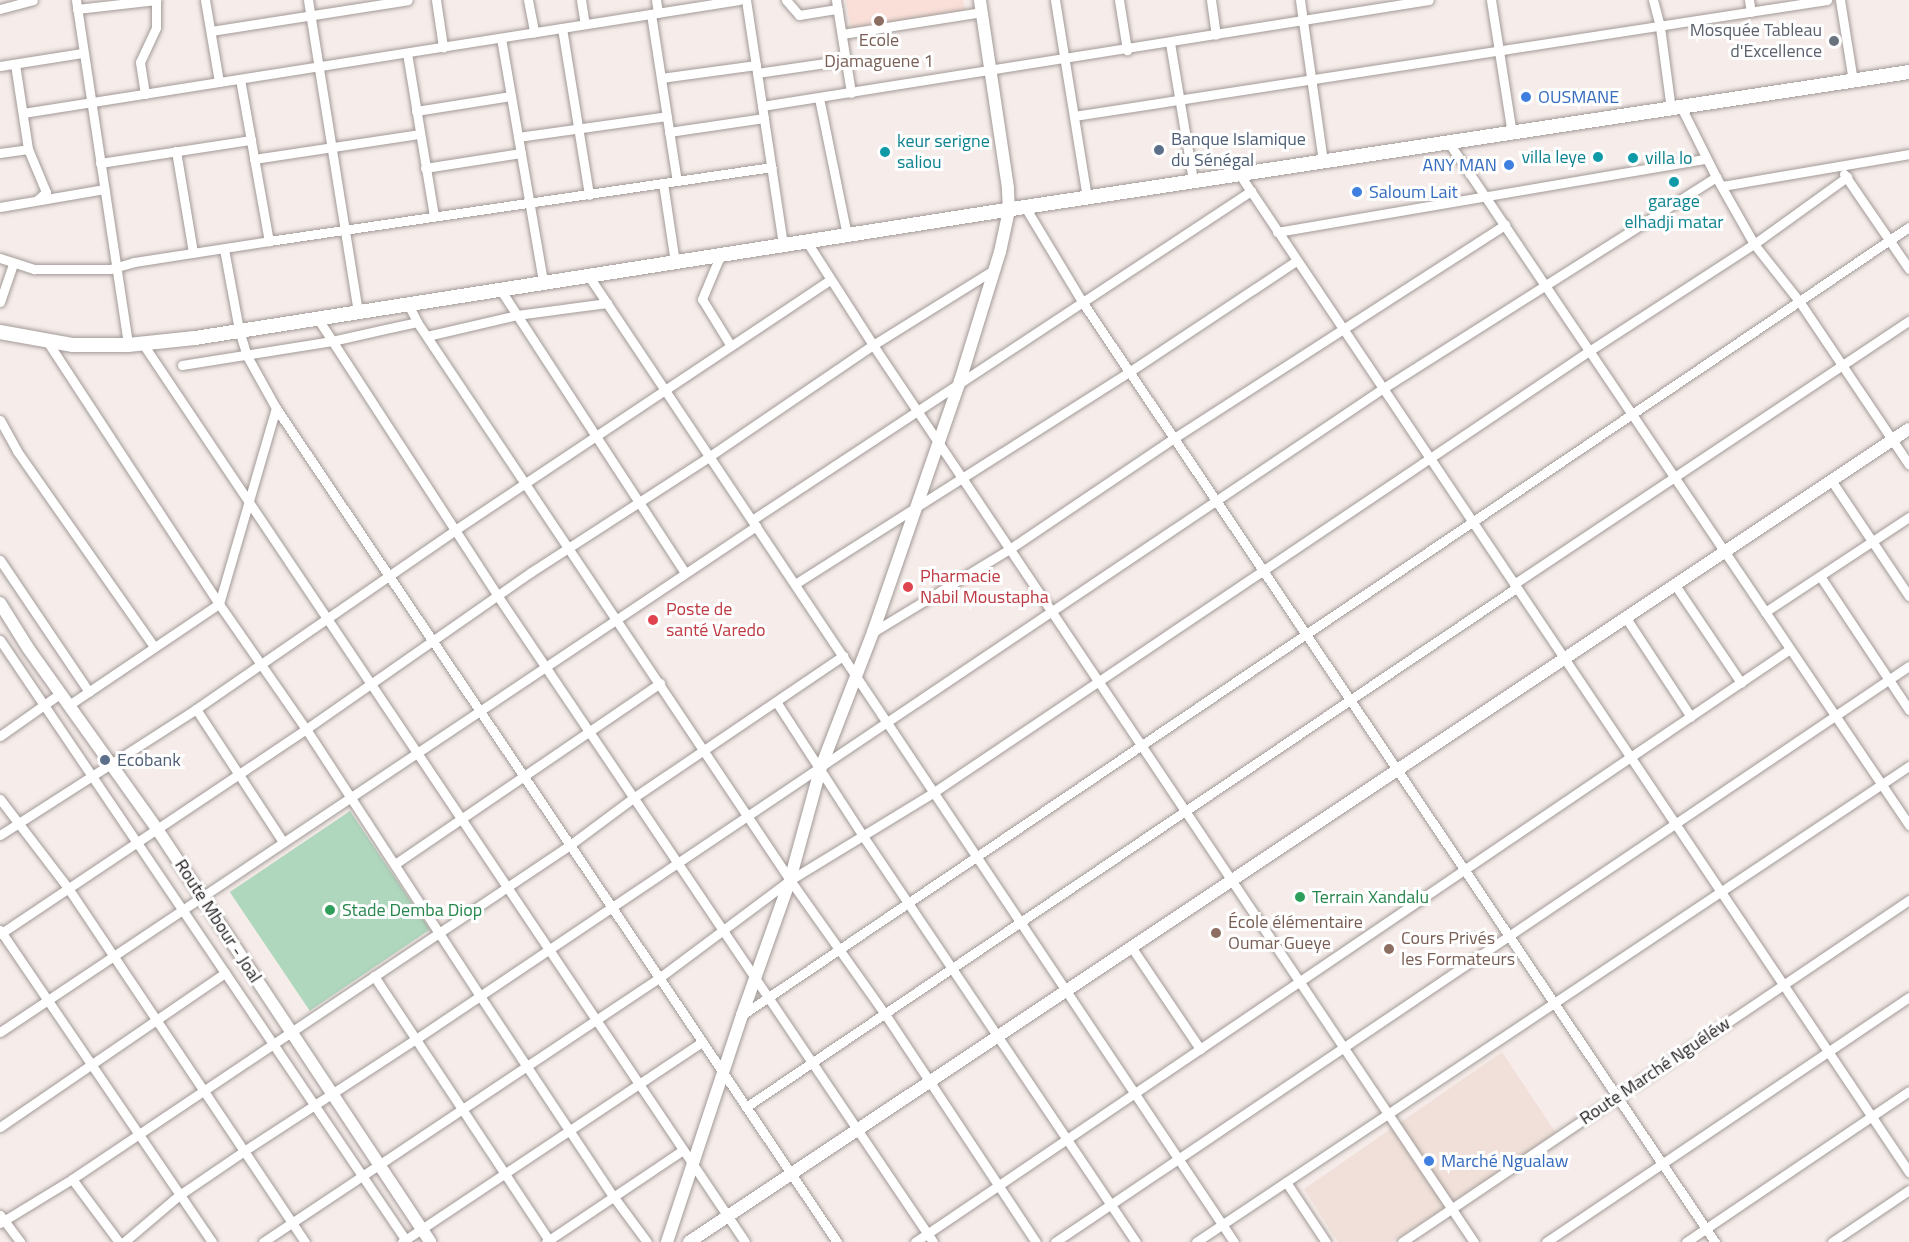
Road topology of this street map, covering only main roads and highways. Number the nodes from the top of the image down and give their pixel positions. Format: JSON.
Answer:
{"nodes":[{"id":1,"x":981,"y":6,"type":"edge"},
{"id":2,"x":1909,"y":72,"type":"edge"},
{"id":3,"x":1009,"y":210,"type":"junction"},
{"id":4,"x":0,"y":332,"type":"edge"},
{"id":5,"x":1909,"y":429,"type":"edge"},
{"id":6,"x":0,"y":603,"type":"edge"},
{"id":7,"x":430,"y":1242,"type":"edge"},
{"id":8,"x":667,"y":1242,"type":"edge"},
{"id":9,"x":689,"y":1242,"type":"edge"}],
"edges":[{"from":1,"to":3,"type":"main road"},
{"from":2,"to":3,"type":"highway"},
{"from":3,"to":4,"type":"highway"},
{"from":3,"to":8,"type":"main road"},
{"from":5,"to":9,"type":"main road"},
{"from":6,"to":7,"type":"main road","name":"Route Mbour - Joal"}]}
